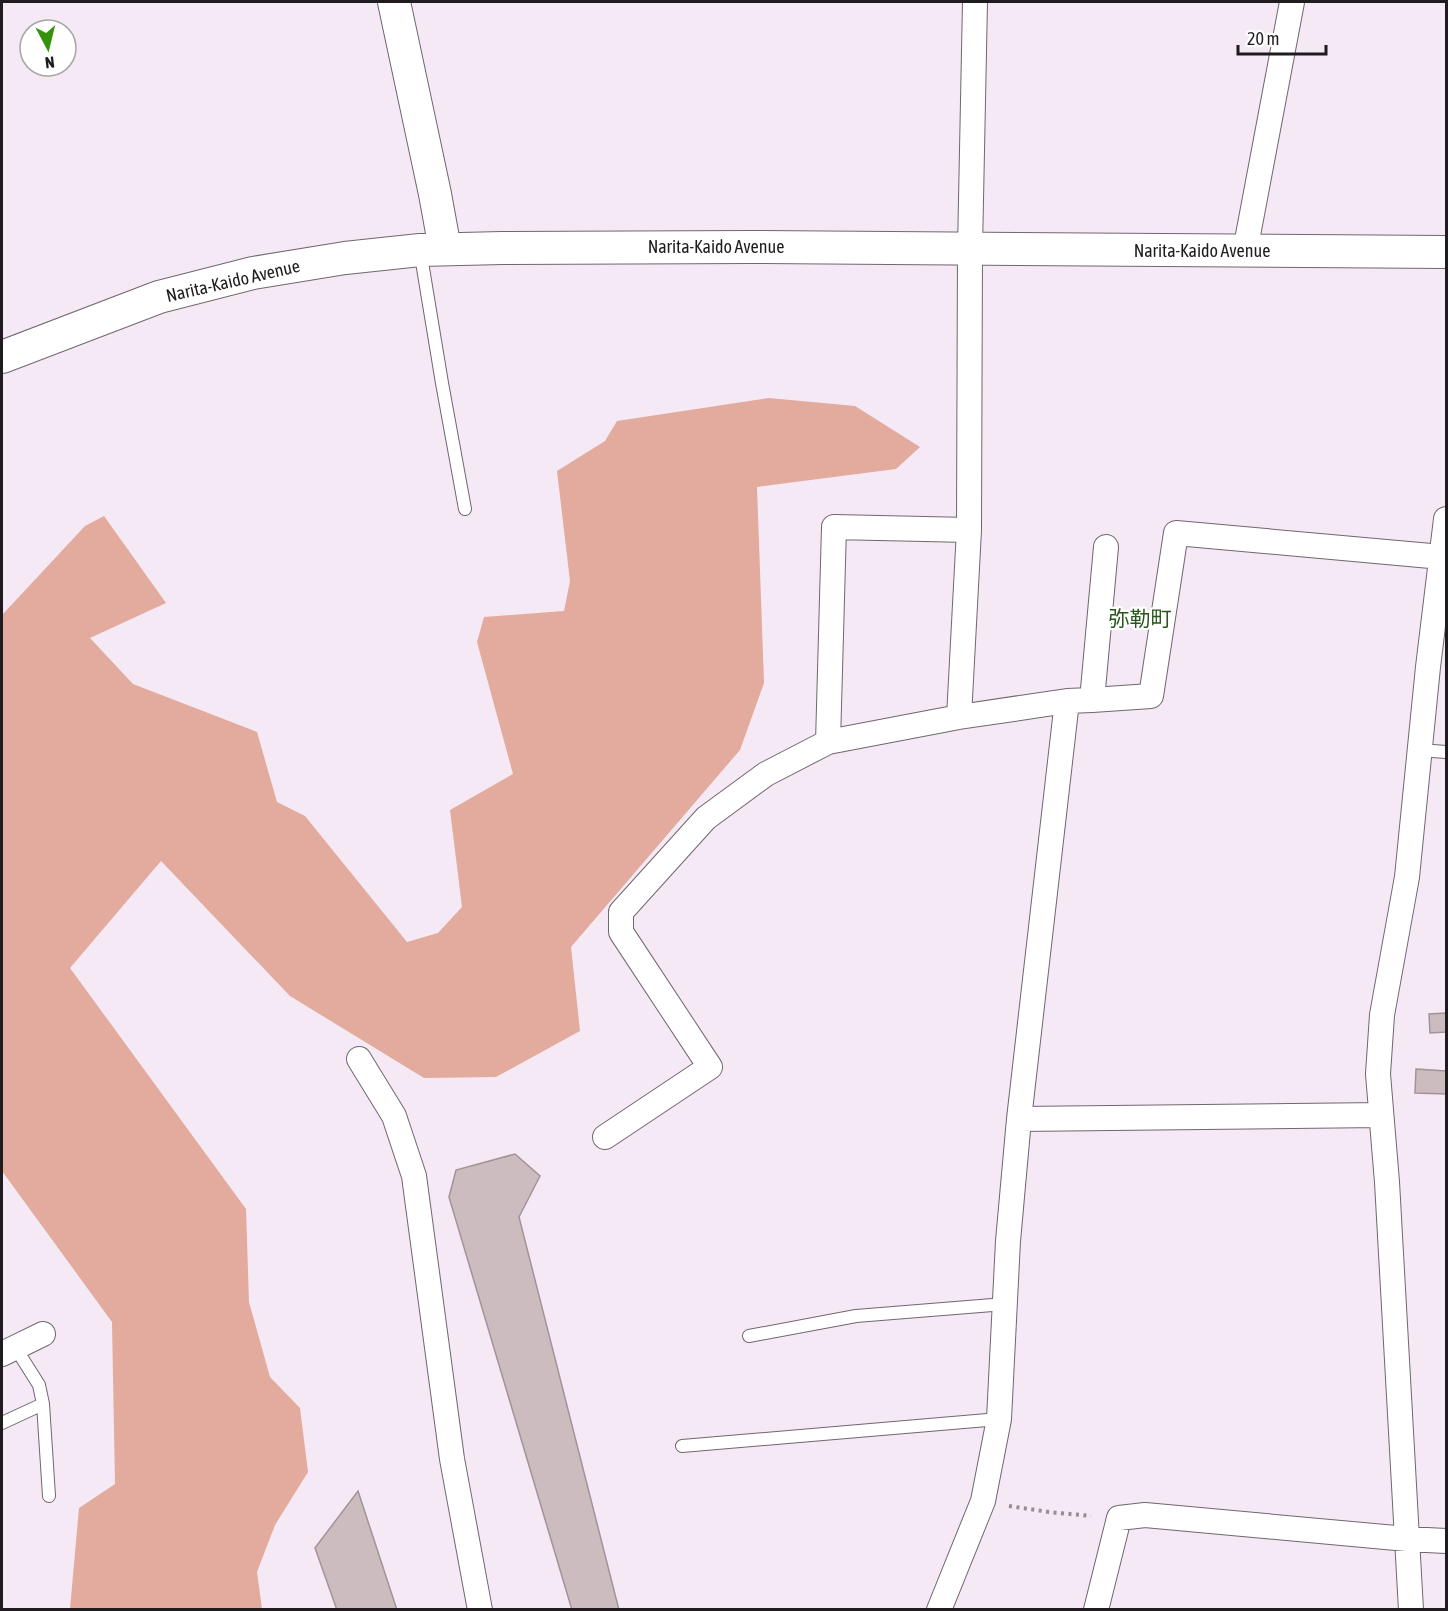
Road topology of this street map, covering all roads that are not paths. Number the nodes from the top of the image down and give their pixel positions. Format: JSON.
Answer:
{"nodes":[{"id":1,"x":394,"y":2,"type":"edge"},
{"id":2,"x":975,"y":2,"type":"edge"},
{"id":3,"x":1292,"y":2,"type":"edge"},
{"id":4,"x":433,"y":249,"type":"junction"},
{"id":5,"x":970,"y":249,"type":"junction"},
{"id":6,"x":1245,"y":251,"type":"junction"},
{"id":7,"x":1446,"y":252,"type":"edge"},
{"id":8,"x":2,"y":357,"type":"edge"},
{"id":9,"x":465,"y":509,"type":"dead end"},
{"id":10,"x":1446,"y":519,"type":"edge"},
{"id":11,"x":969,"y":530,"type":"junction"},
{"id":12,"x":1106,"y":547,"type":"dead end"},
{"id":13,"x":1442,"y":557,"type":"junction"},
{"id":14,"x":1067,"y":700,"type":"junction"},
{"id":15,"x":1092,"y":700,"type":"junction"},
{"id":16,"x":959,"y":717,"type":"junction"},
{"id":17,"x":828,"y":742,"type":"junction"},
{"id":18,"x":1419,"y":750,"type":"junction"},
{"id":19,"x":1446,"y":752,"type":"edge"},
{"id":20,"x":359,"y":1059,"type":"dead end"},
{"id":21,"x":1381,"y":1115,"type":"junction"},
{"id":22,"x":1019,"y":1119,"type":"junction"},
{"id":23,"x":605,"y":1137,"type":"dead end"},
{"id":24,"x":1005,"y":1304,"type":"junction"},
{"id":25,"x":43,"y":1334,"type":"dead end"},
{"id":26,"x":749,"y":1336,"type":"dead end"},
{"id":27,"x":8,"y":1350,"type":"edge"},
{"id":28,"x":43,"y":1404,"type":"junction"},
{"id":29,"x":999,"y":1419,"type":"junction"},
{"id":30,"x":2,"y":1423,"type":"edge"},
{"id":31,"x":682,"y":1446,"type":"dead end"},
{"id":32,"x":50,"y":1496,"type":"dead end"},
{"id":33,"x":1407,"y":1539,"type":"junction"},
{"id":34,"x":1446,"y":1541,"type":"edge"},
{"id":35,"x":480,"y":1610,"type":"edge"},
{"id":36,"x":939,"y":1610,"type":"edge"},
{"id":37,"x":1096,"y":1610,"type":"edge"},
{"id":38,"x":1411,"y":1610,"type":"edge"}],
"edges":[{"from":1,"to":4,"type":"street"},
{"from":2,"to":5,"type":"street"},
{"from":3,"to":6,"type":"street"},
{"from":4,"to":5,"type":"street","name":"Narita-Kaido Avenue"},
{"from":4,"to":8,"type":"street","name":"Narita-Kaido Avenue"},
{"from":4,"to":9,"type":"lane"},
{"from":5,"to":6,"type":"street","name":"Narita-Kaido Avenue"},
{"from":5,"to":11,"type":"street"},
{"from":6,"to":7,"type":"street","name":"Narita-Kaido Avenue"},
{"from":10,"to":13,"type":"street"},
{"from":11,"to":16,"type":"street"},
{"from":11,"to":17,"type":"street"},
{"from":12,"to":15,"type":"street"},
{"from":13,"to":15,"type":"street"},
{"from":13,"to":18,"type":"street"},
{"from":14,"to":15,"type":"street"},
{"from":14,"to":16,"type":"street"},
{"from":14,"to":22,"type":"street"},
{"from":16,"to":17,"type":"street"},
{"from":17,"to":23,"type":"street"},
{"from":18,"to":19,"type":"lane"},
{"from":18,"to":21,"type":"street"},
{"from":20,"to":35,"type":"street"},
{"from":21,"to":22,"type":"street"},
{"from":21,"to":33,"type":"street"},
{"from":22,"to":24,"type":"street"},
{"from":24,"to":26,"type":"lane"},
{"from":24,"to":29,"type":"street"},
{"from":25,"to":27,"type":"street"},
{"from":27,"to":28,"type":"lane"},
{"from":28,"to":30,"type":"lane"},
{"from":28,"to":32,"type":"lane"},
{"from":29,"to":31,"type":"lane"},
{"from":29,"to":36,"type":"street"},
{"from":33,"to":34,"type":"street"},
{"from":33,"to":37,"type":"street"},
{"from":33,"to":38,"type":"street"}]}
